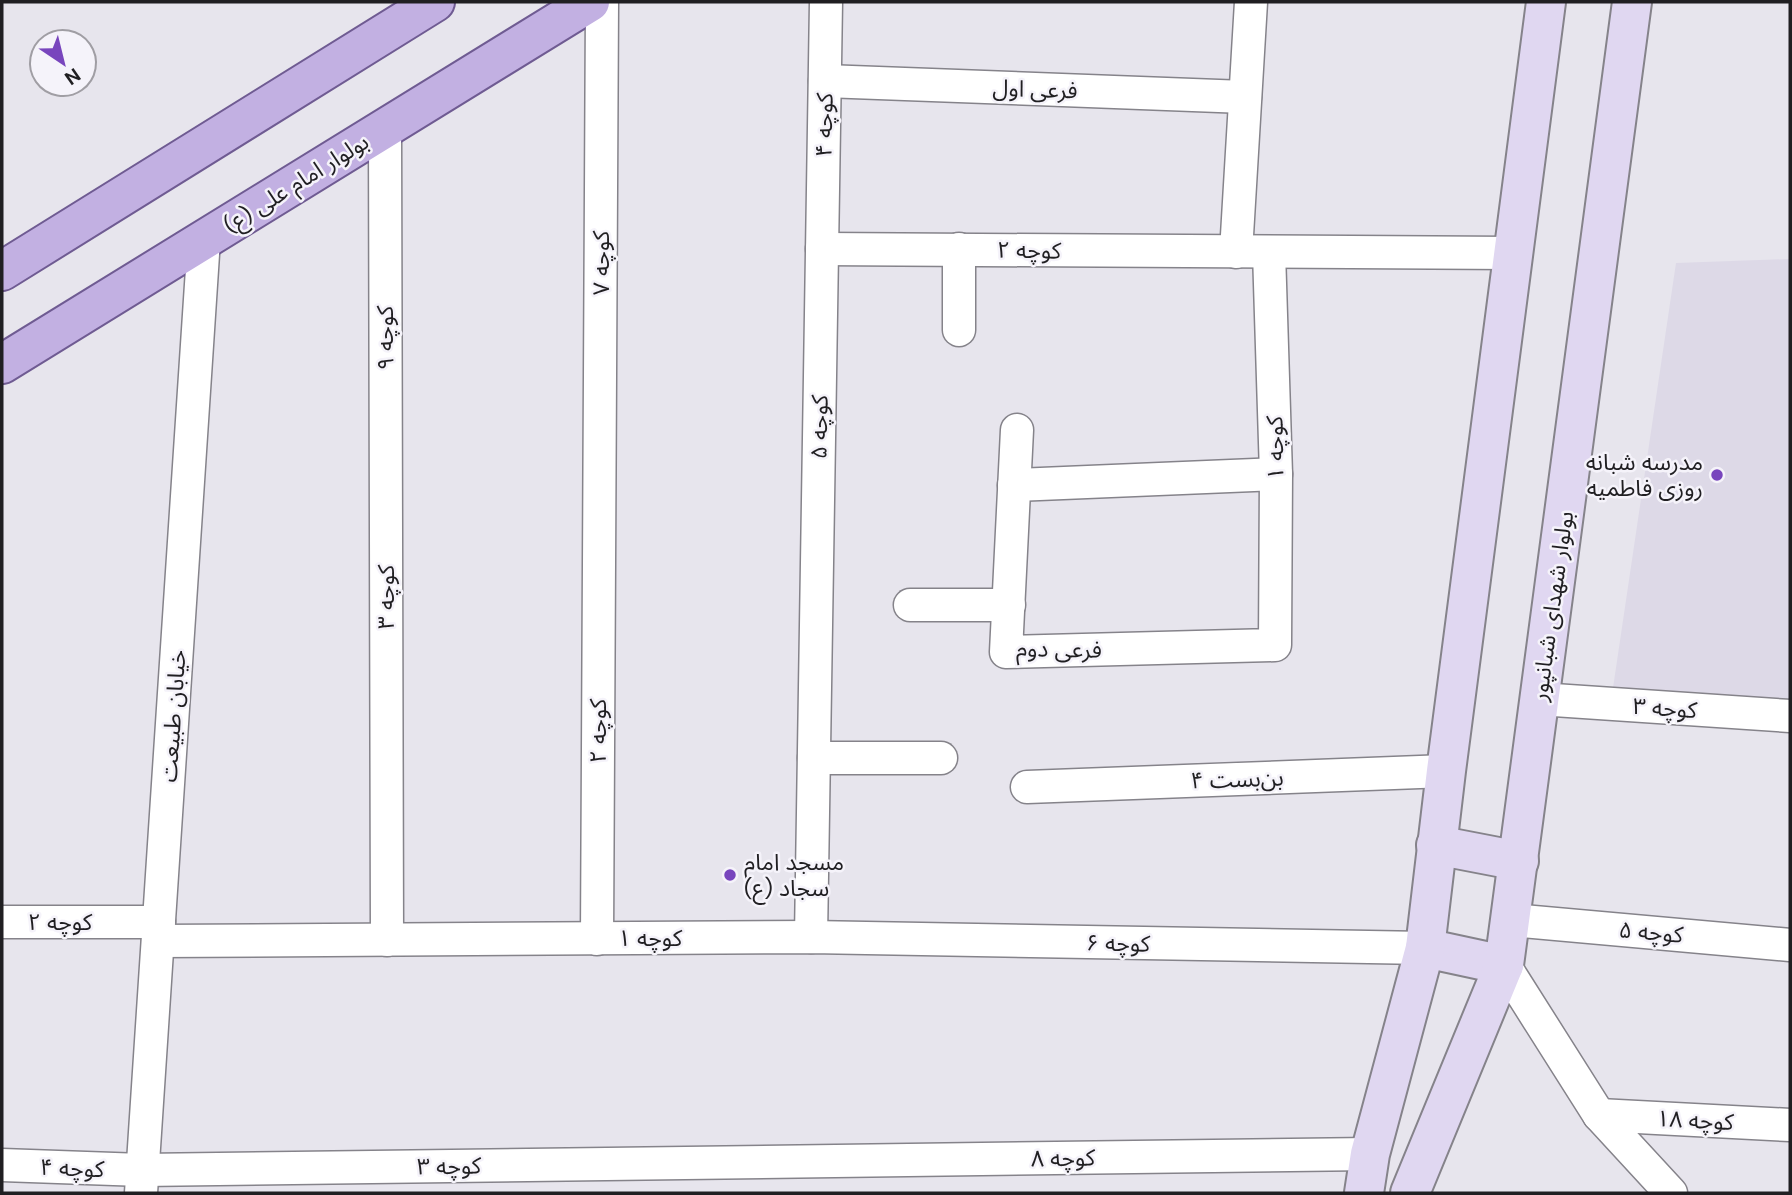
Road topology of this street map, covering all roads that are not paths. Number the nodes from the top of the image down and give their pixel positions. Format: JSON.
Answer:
{"nodes":[{"id":1,"x":435,"y":2,"type":"edge"},
{"id":2,"x":590,"y":2,"type":"edge"},
{"id":3,"x":602,"y":2,"type":"edge"},
{"id":4,"x":826,"y":2,"type":"edge"},
{"id":5,"x":1251,"y":2,"type":"edge"},
{"id":6,"x":1546,"y":2,"type":"edge"},
{"id":7,"x":1632,"y":2,"type":"edge"},
{"id":8,"x":825,"y":81,"type":"junction"},
{"id":9,"x":1245,"y":97,"type":"junction"},
{"id":10,"x":384,"y":129,"type":"junction"},
{"id":11,"x":204,"y":239,"type":"junction"},
{"id":12,"x":822,"y":249,"type":"junction"},
{"id":13,"x":959,"y":249,"type":"junction"},
{"id":14,"x":1236,"y":251,"type":"junction"},
{"id":15,"x":1269,"y":252,"type":"junction"},
{"id":16,"x":1513,"y":253,"type":"junction"},
{"id":17,"x":2,"y":271,"type":"edge"},
{"id":18,"x":959,"y":330,"type":"dead end"},
{"id":19,"x":2,"y":364,"type":"edge"},
{"id":20,"x":1017,"y":430,"type":"dead end"},
{"id":21,"x":1276,"y":474,"type":"junction"},
{"id":22,"x":1014,"y":485,"type":"junction"},
{"id":23,"x":599,"y":524,"type":"joint"},
{"id":24,"x":386,"y":548,"type":"joint"},
{"id":25,"x":910,"y":605,"type":"dead end"},
{"id":26,"x":1009,"y":605,"type":"junction"},
{"id":27,"x":1275,"y":645,"type":"joint"},
{"id":28,"x":1539,"y":699,"type":"junction"},
{"id":29,"x":1790,"y":716,"type":"edge"},
{"id":30,"x":814,"y":758,"type":"junction"},
{"id":31,"x":941,"y":758,"type":"dead end"},
{"id":32,"x":1446,"y":771,"type":"junction"},
{"id":33,"x":1027,"y":787,"type":"dead end"},
{"id":34,"x":1436,"y":845,"type":"junction"},
{"id":35,"x":1519,"y":861,"type":"junction"},
{"id":36,"x":1511,"y":920,"type":"junction"},
{"id":37,"x":2,"y":922,"type":"edge"},
{"id":38,"x":159,"y":932,"type":"junction"},
{"id":39,"x":811,"y":937,"type":"junction"},
{"id":40,"x":597,"y":939,"type":"junction"},
{"id":41,"x":387,"y":940,"type":"junction"},
{"id":42,"x":1790,"y":945,"type":"edge"},
{"id":43,"x":1425,"y":948,"type":"junction"},
{"id":44,"x":1504,"y":965,"type":"junction"},
{"id":45,"x":1599,"y":1115,"type":"junction"},
{"id":46,"x":1790,"y":1125,"type":"edge"},
{"id":47,"x":1370,"y":1154,"type":"junction"},
{"id":48,"x":756,"y":1162,"type":"joint"},
{"id":49,"x":2,"y":1165,"type":"edge"},
{"id":50,"x":141,"y":1182,"type":"edge"},
{"id":51,"x":1421,"y":1183,"type":"edge"},
{"id":52,"x":1364,"y":1193,"type":"edge"},
{"id":53,"x":1671,"y":1193,"type":"edge"}],
"edges":[{"from":1,"to":17,"type":"main road"},
{"from":2,"to":10,"type":"main road","name":"بولوار امام علی (ع)"},
{"from":3,"to":23,"type":"street","name":"کوچه ۷"},
{"from":4,"to":8,"type":"street","name":"کوچه ۴"},
{"from":5,"to":9,"type":"street"},
{"from":6,"to":16,"type":"street"},
{"from":7,"to":28,"type":"street","name":"بولوار شهدای شبانپور"},
{"from":8,"to":9,"type":"street","name":"فرعی اول"},
{"from":8,"to":12,"type":"street","name":"کوچه ۴"},
{"from":9,"to":14,"type":"street"},
{"from":10,"to":11,"type":"main road","name":"بولوار امام علی (ع)"},
{"from":10,"to":24,"type":"street","name":"کوچه ۹"},
{"from":11,"to":19,"type":"main road","name":"بولوار امام علی (ع)"},
{"from":11,"to":38,"type":"street","name":"خیابان طبیعت"},
{"from":12,"to":13,"type":"street","name":"کوچه ۲"},
{"from":12,"to":30,"type":"street","name":"کوچه ۵"},
{"from":13,"to":14,"type":"street","name":"کوچه ۲"},
{"from":13,"to":18,"type":"street"},
{"from":14,"to":15,"type":"street","name":"کوچه ۲"},
{"from":15,"to":16,"type":"street","name":"کوچه ۲"},
{"from":15,"to":21,"type":"street","name":"کوچه ۱"},
{"from":16,"to":32,"type":"street"},
{"from":20,"to":22,"type":"street","name":"فرعی دوم"},
{"from":21,"to":22,"type":"street"},
{"from":21,"to":27,"type":"street","name":"کوچه ۱"},
{"from":22,"to":26,"type":"street","name":"فرعی دوم"},
{"from":23,"to":40,"type":"street","name":"کوچه ۲"},
{"from":24,"to":41,"type":"street","name":"کوچه ۳"},
{"from":25,"to":26,"type":"street"},
{"from":26,"to":27,"type":"street","name":"فرعی دوم"},
{"from":28,"to":29,"type":"street","name":"کوچه ۳"},
{"from":28,"to":35,"type":"street","name":"بولوار شهدای شبانپور"},
{"from":30,"to":31,"type":"street"},
{"from":30,"to":39,"type":"street"},
{"from":32,"to":33,"type":"street","name":"بن‌بست ۴"},
{"from":32,"to":34,"type":"street"},
{"from":34,"to":35,"type":"street"},
{"from":34,"to":43,"type":"street"},
{"from":35,"to":36,"type":"street","name":"بولوار شهدای شبانپور"},
{"from":36,"to":42,"type":"street","name":"کوچه ۵"},
{"from":36,"to":44,"type":"street","name":"بولوار شهدای شبانپور"},
{"from":37,"to":38,"type":"street","name":"کوچه ۲"},
{"from":38,"to":41,"type":"street","name":"کوچه ۱"},
{"from":38,"to":50,"type":"street","name":"خیابان طبیعت"},
{"from":39,"to":40,"type":"street","name":"کوچه ۱"},
{"from":39,"to":43,"type":"street","name":"کوچه ۶"},
{"from":40,"to":41,"type":"street","name":"کوچه ۱"},
{"from":43,"to":44,"type":"street"},
{"from":43,"to":47,"type":"street"},
{"from":44,"to":45,"type":"street"},
{"from":44,"to":51,"type":"street","name":"بولوار شهدای شبانپور"},
{"from":45,"to":46,"type":"street","name":"کوچه ۱۸"},
{"from":45,"to":53,"type":"street"},
{"from":47,"to":48,"type":"street","name":"کوچه ۸"},
{"from":47,"to":52,"type":"street"},
{"from":48,"to":50,"type":"street","name":"کوچه ۳"},
{"from":49,"to":50,"type":"street","name":"کوچه ۴"}]}
